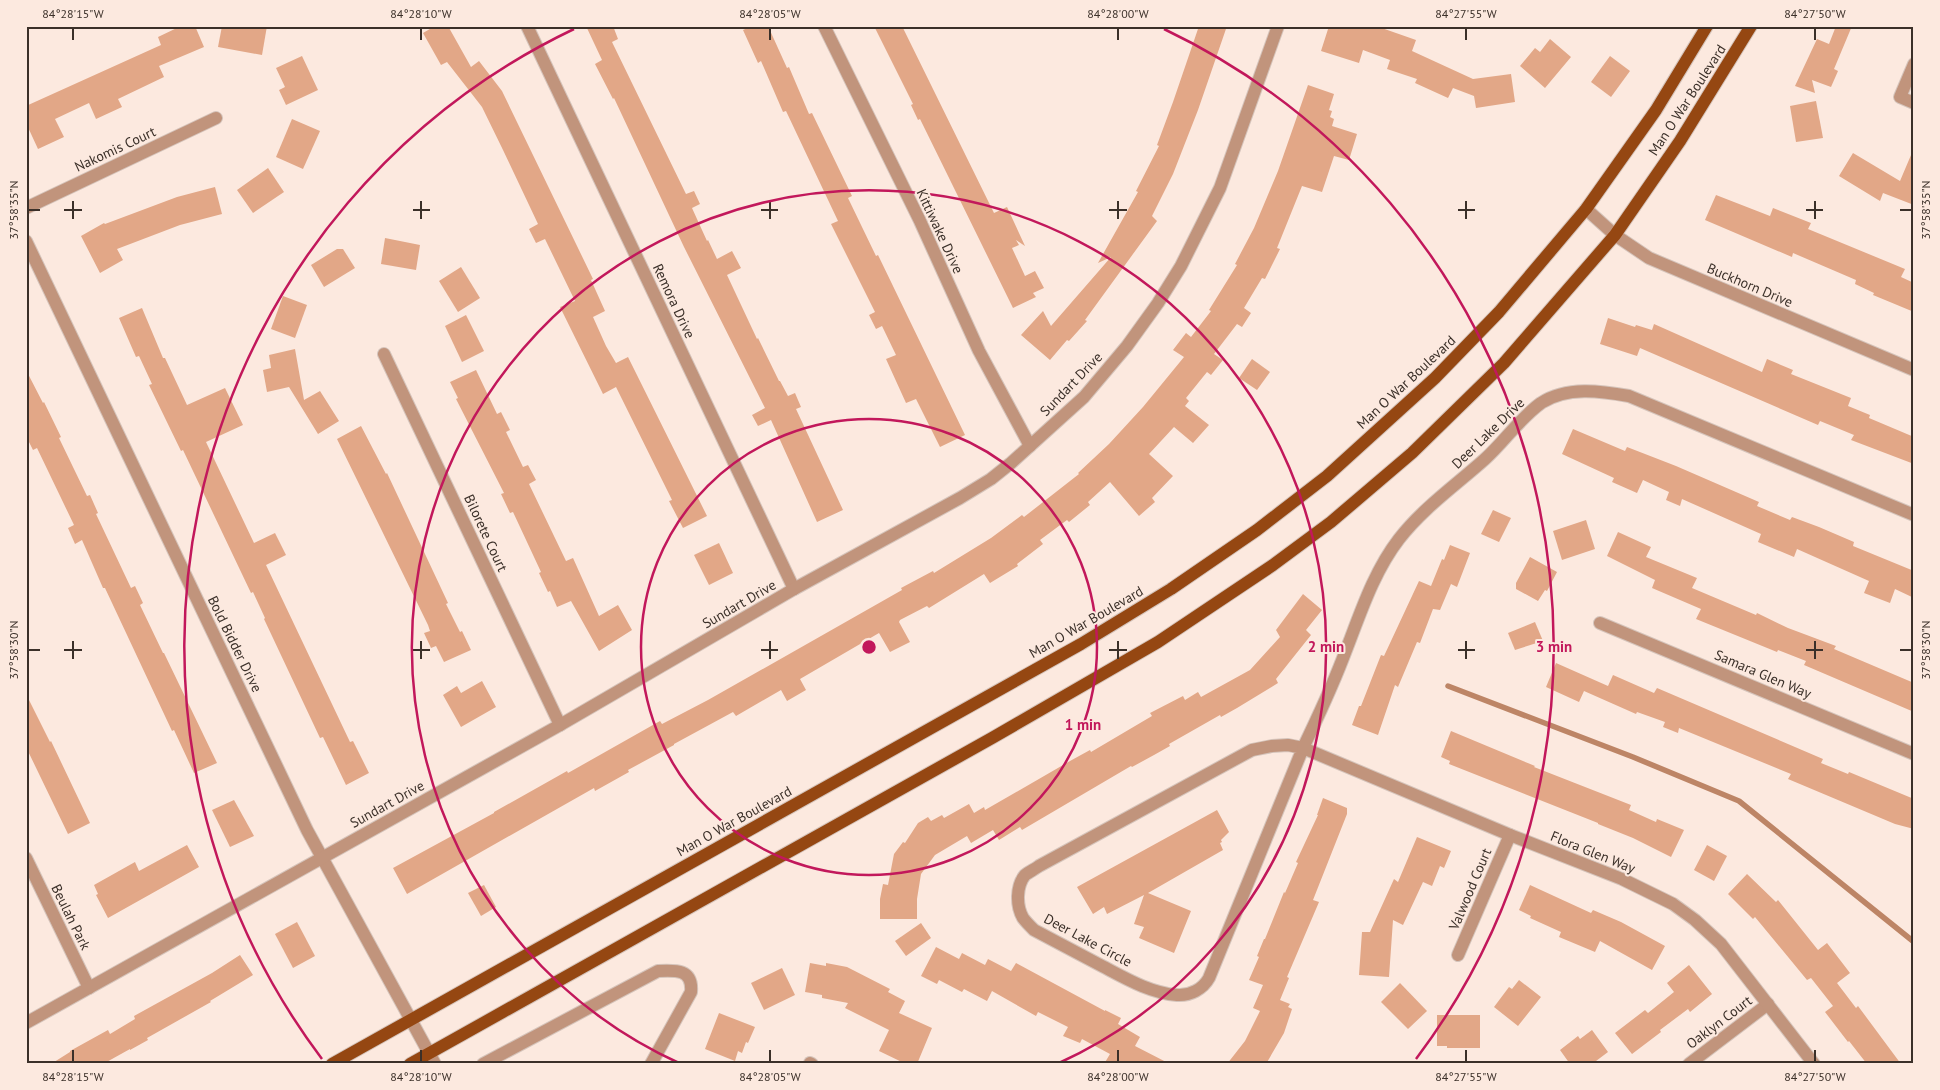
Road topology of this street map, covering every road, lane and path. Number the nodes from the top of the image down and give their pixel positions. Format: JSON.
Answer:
{"nodes":[{"id":1,"x":527,"y":26,"type":"edge"},
{"id":2,"x":824,"y":26,"type":"edge"},
{"id":3,"x":1278,"y":26,"type":"edge"},
{"id":4,"x":1707,"y":26,"type":"edge"},
{"id":5,"x":1751,"y":26,"type":"edge"},
{"id":6,"x":1914,"y":64,"type":"edge"},
{"id":7,"x":1914,"y":103,"type":"edge"},
{"id":8,"x":216,"y":118,"type":"dead end"},
{"id":9,"x":26,"y":208,"type":"edge"},
{"id":10,"x":1586,"y":209,"type":"junction"},
{"id":11,"x":1615,"y":235,"type":"junction"},
{"id":12,"x":26,"y":241,"type":"edge"},
{"id":13,"x":384,"y":354,"type":"dead end"},
{"id":14,"x":1914,"y":370,"type":"edge"},
{"id":15,"x":1030,"y":446,"type":"junction"},
{"id":16,"x":1914,"y":514,"type":"edge"},
{"id":17,"x":794,"y":589,"type":"junction"},
{"id":18,"x":1600,"y":623,"type":"dead end"},
{"id":19,"x":560,"y":725,"type":"junction"},
{"id":20,"x":1304,"y":748,"type":"junction"},
{"id":21,"x":1914,"y":754,"type":"edge"},
{"id":22,"x":1510,"y":835,"type":"junction"},
{"id":23,"x":26,"y":858,"type":"edge"},
{"id":24,"x":322,"y":858,"type":"junction"},
{"id":25,"x":1458,"y":955,"type":"dead end"},
{"id":26,"x":89,"y":988,"type":"junction"},
{"id":27,"x":1768,"y":1004,"type":"junction"},
{"id":28,"x":412,"y":1019,"type":"junction"},
{"id":29,"x":26,"y":1023,"type":"edge"},
{"id":30,"x":432,"y":1058,"type":"edge"},
{"id":31,"x":332,"y":1064,"type":"edge"},
{"id":32,"x":410,"y":1064,"type":"edge"},
{"id":33,"x":483,"y":1064,"type":"edge"},
{"id":34,"x":651,"y":1064,"type":"edge"},
{"id":35,"x":1689,"y":1064,"type":"edge"},
{"id":36,"x":1814,"y":1064,"type":"edge"}],
"edges":[{"from":1,"to":17,"type":"street","name":"Remora Drive"},
{"from":2,"to":15,"type":"street","name":"Kittiwake Drive"},
{"from":3,"to":15,"type":"street","name":"Sundart Drive"},
{"from":4,"to":10,"type":"main road","name":"Man O War Boulevard"},
{"from":5,"to":11,"type":"main road","name":"Man O War Boulevard"},
{"from":6,"to":7,"type":"street"},
{"from":8,"to":9,"type":"street","name":"Nakomis Court"},
{"from":10,"to":11,"type":"street","name":"Buckhorn Drive"},
{"from":10,"to":28,"type":"main road","name":"Man O War Boulevard"},
{"from":11,"to":14,"type":"street","name":"Buckhorn Drive"},
{"from":11,"to":30,"type":"main road","name":"Man O War Boulevard"},
{"from":12,"to":24,"type":"street","name":"Bold Bidder Drive"},
{"from":13,"to":19,"type":"street","name":"Bilorete Court"},
{"from":15,"to":17,"type":"street","name":"Sundart Drive"},
{"from":16,"to":20,"type":"street","name":"Deer Lake Drive"},
{"from":17,"to":19,"type":"street","name":"Sundart Drive"},
{"from":18,"to":21,"type":"street","name":"Samara Glen Way"},
{"from":19,"to":24,"type":"street","name":"Sundart Drive"},
{"from":20,"to":20,"type":"street","name":"Deer Lake Circle"},
{"from":20,"to":22,"type":"street","name":"Flora Glen Way"},
{"from":22,"to":25,"type":"street","name":"Valwood Court"},
{"from":22,"to":27,"type":"street","name":"Flora Glen Way"},
{"from":23,"to":26,"type":"street","name":"Beulah Park"},
{"from":24,"to":26,"type":"street","name":"Sundart Drive"},
{"from":24,"to":28,"type":"street","name":"Bold Bidder Drive"},
{"from":26,"to":29,"type":"street","name":"Sundart Drive"},
{"from":27,"to":35,"type":"street","name":"Oaklyn Court"},
{"from":27,"to":36,"type":"street","name":"Flora Glen Way"},
{"from":28,"to":30,"type":"street","name":"Bold Bidder Drive"},
{"from":28,"to":31,"type":"main road","name":"Man O War Boulevard"},
{"from":30,"to":32,"type":"main road","name":"Man O War Boulevard"},
{"from":33,"to":34,"type":"street"}]}
